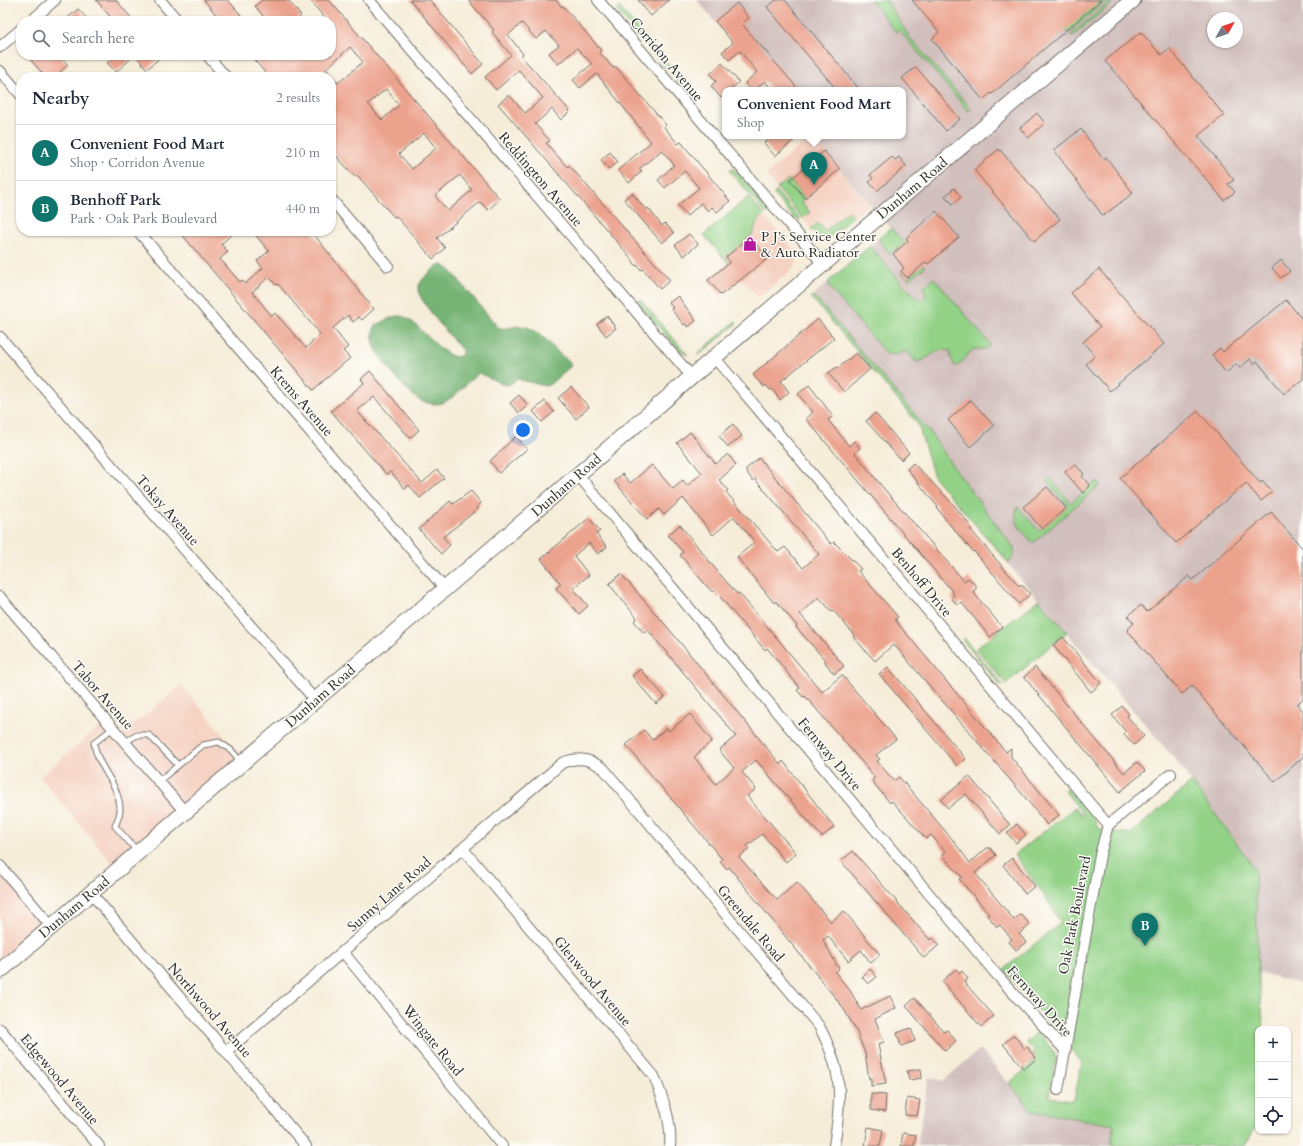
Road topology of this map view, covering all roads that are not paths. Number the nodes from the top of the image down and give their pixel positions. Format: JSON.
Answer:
{"nodes":[{"id":1,"x":55,"y":0,"type":"edge"},
{"id":2,"x":160,"y":0,"type":"edge"},
{"id":3,"x":369,"y":0,"type":"edge"},
{"id":4,"x":598,"y":0,"type":"edge"},
{"id":5,"x":1133,"y":0,"type":"edge"},
{"id":6,"x":37,"y":16,"type":"edge"},
{"id":7,"x":174,"y":16,"type":"edge"},
{"id":8,"x":16,"y":33,"type":"edge"},
{"id":9,"x":0,"y":47,"type":"edge"},
{"id":10,"x":211,"y":60,"type":"edge"},
{"id":11,"x":0,"y":71,"type":"edge"},
{"id":12,"x":222,"y":72,"type":"edge"},
{"id":13,"x":16,"y":89,"type":"edge"},
{"id":14,"x":336,"y":205,"type":"edge"},
{"id":15,"x":142,"y":236,"type":"edge"},
{"id":16,"x":823,"y":264,"type":"junction"},
{"id":17,"x":388,"y":266,"type":"dead end"},
{"id":18,"x":0,"y":337,"type":"edge"},
{"id":19,"x":714,"y":358,"type":"junction"},
{"id":20,"x":692,"y":377,"type":"junction"},
{"id":21,"x":578,"y":475,"type":"junction"},
{"id":22,"x":445,"y":589,"type":"junction"},
{"id":23,"x":0,"y":597,"type":"edge"},
{"id":24,"x":314,"y":700,"type":"junction"},
{"id":25,"x":113,"y":728,"type":"junction"},
{"id":26,"x":125,"y":742,"type":"junction"},
{"id":27,"x":571,"y":760,"type":"joint"},
{"id":28,"x":242,"y":763,"type":"junction"},
{"id":29,"x":178,"y":765,"type":"junction"},
{"id":30,"x":1171,"y":774,"type":"dead end"},
{"id":31,"x":158,"y":782,"type":"junction"},
{"id":32,"x":185,"y":812,"type":"junction"},
{"id":33,"x":1108,"y":825,"type":"junction"},
{"id":34,"x":463,"y":849,"type":"junction"},
{"id":35,"x":139,"y":852,"type":"junction"},
{"id":36,"x":0,"y":866,"type":"edge"},
{"id":37,"x":91,"y":893,"type":"junction"},
{"id":38,"x":52,"y":926,"type":"junction"},
{"id":39,"x":343,"y":952,"type":"junction"},
{"id":40,"x":0,"y":971,"type":"edge"},
{"id":41,"x":0,"y":1029,"type":"edge"},
{"id":42,"x":1064,"y":1049,"type":"junction"},
{"id":43,"x":227,"y":1051,"type":"junction"},
{"id":44,"x":1058,"y":1090,"type":"dead end"},
{"id":45,"x":99,"y":1146,"type":"edge"},
{"id":46,"x":306,"y":1146,"type":"edge"},
{"id":47,"x":502,"y":1146,"type":"edge"},
{"id":48,"x":670,"y":1146,"type":"edge"},
{"id":49,"x":834,"y":1146,"type":"edge"}],
"edges":[{"from":1,"to":6,"type":"street"},
{"from":2,"to":7,"type":"street"},
{"from":3,"to":20,"type":"street","name":"Reddington Avenue"},
{"from":4,"to":16,"type":"street","name":"Corridon Avenue"},
{"from":5,"to":16,"type":"street","name":"Dunham Road"},
{"from":8,"to":9,"type":"street"},
{"from":10,"to":12,"type":"street"},
{"from":11,"to":13,"type":"street"},
{"from":14,"to":17,"type":"street"},
{"from":15,"to":22,"type":"street","name":"Krems Avenue"},
{"from":16,"to":19,"type":"street","name":"Dunham Road"},
{"from":18,"to":24,"type":"street","name":"Tokay Avenue"},
{"from":19,"to":20,"type":"street","name":"Dunham Road"},
{"from":19,"to":33,"type":"street","name":"Benhoff Drive"},
{"from":20,"to":21,"type":"street","name":"Dunham Road"},
{"from":21,"to":22,"type":"street","name":"Dunham Road"},
{"from":21,"to":42,"type":"street","name":"Fernway Drive"},
{"from":22,"to":24,"type":"street","name":"Dunham Road"},
{"from":23,"to":25,"type":"street","name":"Tabor Avenue"},
{"from":24,"to":28,"type":"street","name":"Dunham Road"},
{"from":25,"to":26,"type":"street","name":"Tabor Avenue"},
{"from":25,"to":35,"type":"lane"},
{"from":26,"to":29,"type":"lane"},
{"from":26,"to":31,"type":"street","name":"Tabor Avenue"},
{"from":27,"to":34,"type":"street","name":"Sunny Lane Road"},
{"from":27,"to":49,"type":"street","name":"Greendale Road"},
{"from":28,"to":29,"type":"lane"},
{"from":28,"to":32,"type":"street","name":"Dunham Road"},
{"from":29,"to":31,"type":"lane"},
{"from":30,"to":33,"type":"street"},
{"from":31,"to":32,"type":"street","name":"Tabor Avenue"},
{"from":32,"to":35,"type":"street","name":"Dunham Road"},
{"from":33,"to":42,"type":"street","name":"Oak Park Boulevard"},
{"from":34,"to":39,"type":"street","name":"Sunny Lane Road"},
{"from":34,"to":48,"type":"street","name":"Glenwood Avenue"},
{"from":35,"to":37,"type":"street","name":"Dunham Road"},
{"from":36,"to":38,"type":"street"},
{"from":37,"to":38,"type":"street","name":"Dunham Road"},
{"from":37,"to":43,"type":"street","name":"Northwood Avenue"},
{"from":38,"to":40,"type":"street","name":"Dunham Road"},
{"from":39,"to":43,"type":"street","name":"Sunny Lane Road"},
{"from":39,"to":47,"type":"street","name":"Wingate Road"},
{"from":41,"to":45,"type":"street","name":"Edgewood Avenue"},
{"from":42,"to":44,"type":"street","name":"Oak Park Boulevard"},
{"from":43,"to":46,"type":"street","name":"Northwood Avenue"}]}
